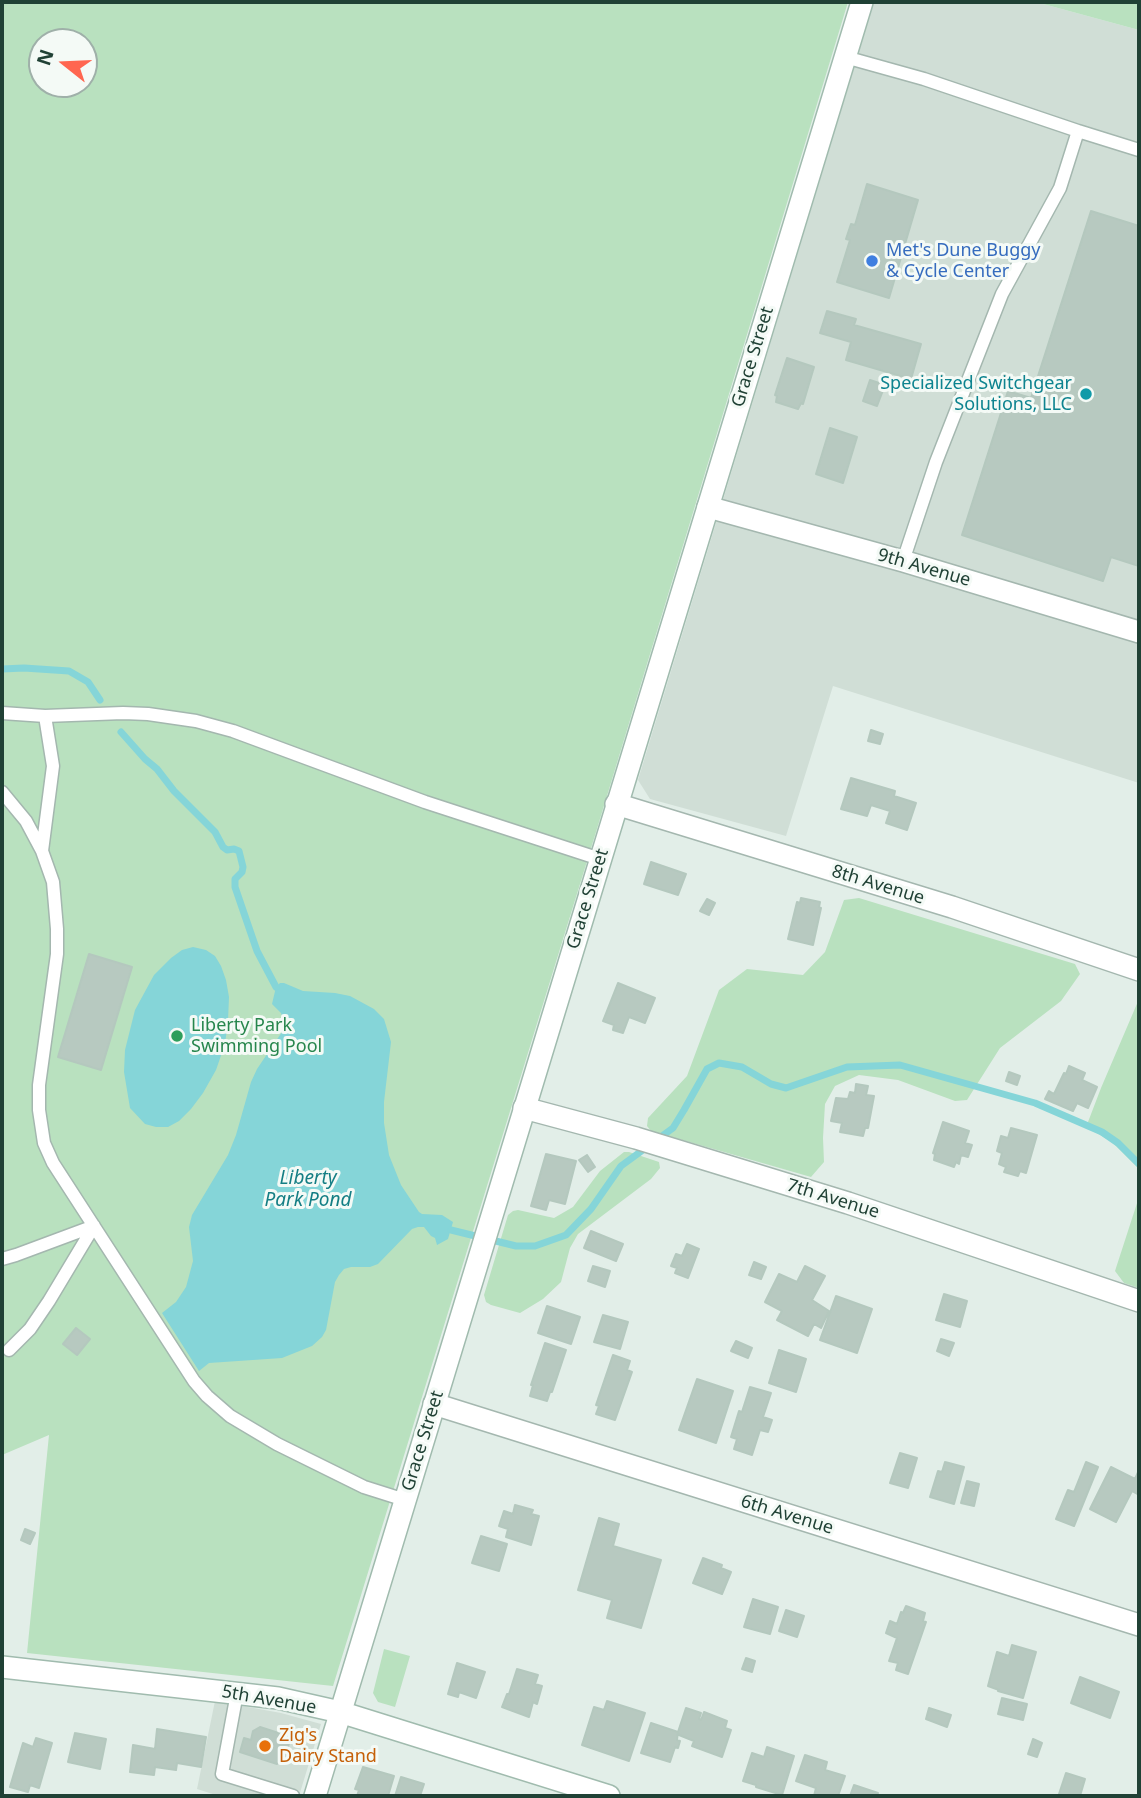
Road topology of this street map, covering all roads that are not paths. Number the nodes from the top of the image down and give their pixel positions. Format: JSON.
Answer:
{"nodes":[{"id":1,"x":862,"y":2,"type":"edge"},
{"id":2,"x":845,"y":57,"type":"junction"},
{"id":3,"x":1078,"y":131,"type":"junction"},
{"id":4,"x":1139,"y":150,"type":"edge"},
{"id":5,"x":708,"y":506,"type":"junction"},
{"id":6,"x":903,"y":561,"type":"junction"},
{"id":7,"x":1139,"y":632,"type":"edge"},
{"id":8,"x":2,"y":713,"type":"edge"},
{"id":9,"x":45,"y":716,"type":"junction"},
{"id":10,"x":2,"y":792,"type":"edge"},
{"id":11,"x":617,"y":804,"type":"junction"},
{"id":12,"x":42,"y":851,"type":"junction"},
{"id":13,"x":600,"y":859,"type":"junction"},
{"id":14,"x":1139,"y":970,"type":"edge"},
{"id":15,"x":524,"y":1108,"type":"junction"},
{"id":16,"x":94,"y":1226,"type":"junction"},
{"id":17,"x":2,"y":1259,"type":"edge"},
{"id":18,"x":1139,"y":1301,"type":"edge"},
{"id":19,"x":4,"y":1351,"type":"edge"},
{"id":20,"x":434,"y":1404,"type":"junction"},
{"id":21,"x":405,"y":1500,"type":"junction"},
{"id":22,"x":1139,"y":1625,"type":"edge"},
{"id":23,"x":2,"y":1667,"type":"edge"},
{"id":24,"x":237,"y":1693,"type":"junction"},
{"id":25,"x":340,"y":1712,"type":"junction"},
{"id":26,"x":293,"y":1796,"type":"edge"},
{"id":27,"x":315,"y":1796,"type":"edge"},
{"id":28,"x":609,"y":1796,"type":"edge"}],
"edges":[{"from":1,"to":2,"type":"street","name":"Grace Street"},
{"from":2,"to":3,"type":"lane"},
{"from":2,"to":5,"type":"street","name":"Grace Street"},
{"from":3,"to":4,"type":"lane"},
{"from":3,"to":6,"type":"lane"},
{"from":5,"to":6,"type":"street","name":"9th Avenue"},
{"from":5,"to":11,"type":"street","name":"Grace Street"},
{"from":6,"to":7,"type":"street","name":"9th Avenue"},
{"from":8,"to":9,"type":"lane"},
{"from":9,"to":12,"type":"lane"},
{"from":9,"to":13,"type":"lane"},
{"from":10,"to":12,"type":"lane"},
{"from":11,"to":13,"type":"street","name":"Grace Street"},
{"from":11,"to":14,"type":"street","name":"8th Avenue"},
{"from":12,"to":16,"type":"lane"},
{"from":13,"to":15,"type":"street","name":"Grace Street"},
{"from":15,"to":18,"type":"street","name":"7th Avenue"},
{"from":15,"to":20,"type":"street","name":"Grace Street"},
{"from":16,"to":17,"type":"lane"},
{"from":16,"to":19,"type":"lane"},
{"from":16,"to":21,"type":"lane"},
{"from":20,"to":21,"type":"street","name":"Grace Street"},
{"from":20,"to":22,"type":"street","name":"6th Avenue"},
{"from":21,"to":25,"type":"street","name":"Grace Street"},
{"from":23,"to":24,"type":"street","name":"5th Avenue"},
{"from":24,"to":25,"type":"street","name":"5th Avenue"},
{"from":24,"to":26,"type":"lane"},
{"from":25,"to":27,"type":"street","name":"Grace Street"},
{"from":25,"to":28,"type":"street","name":"5th Avenue"}]}
